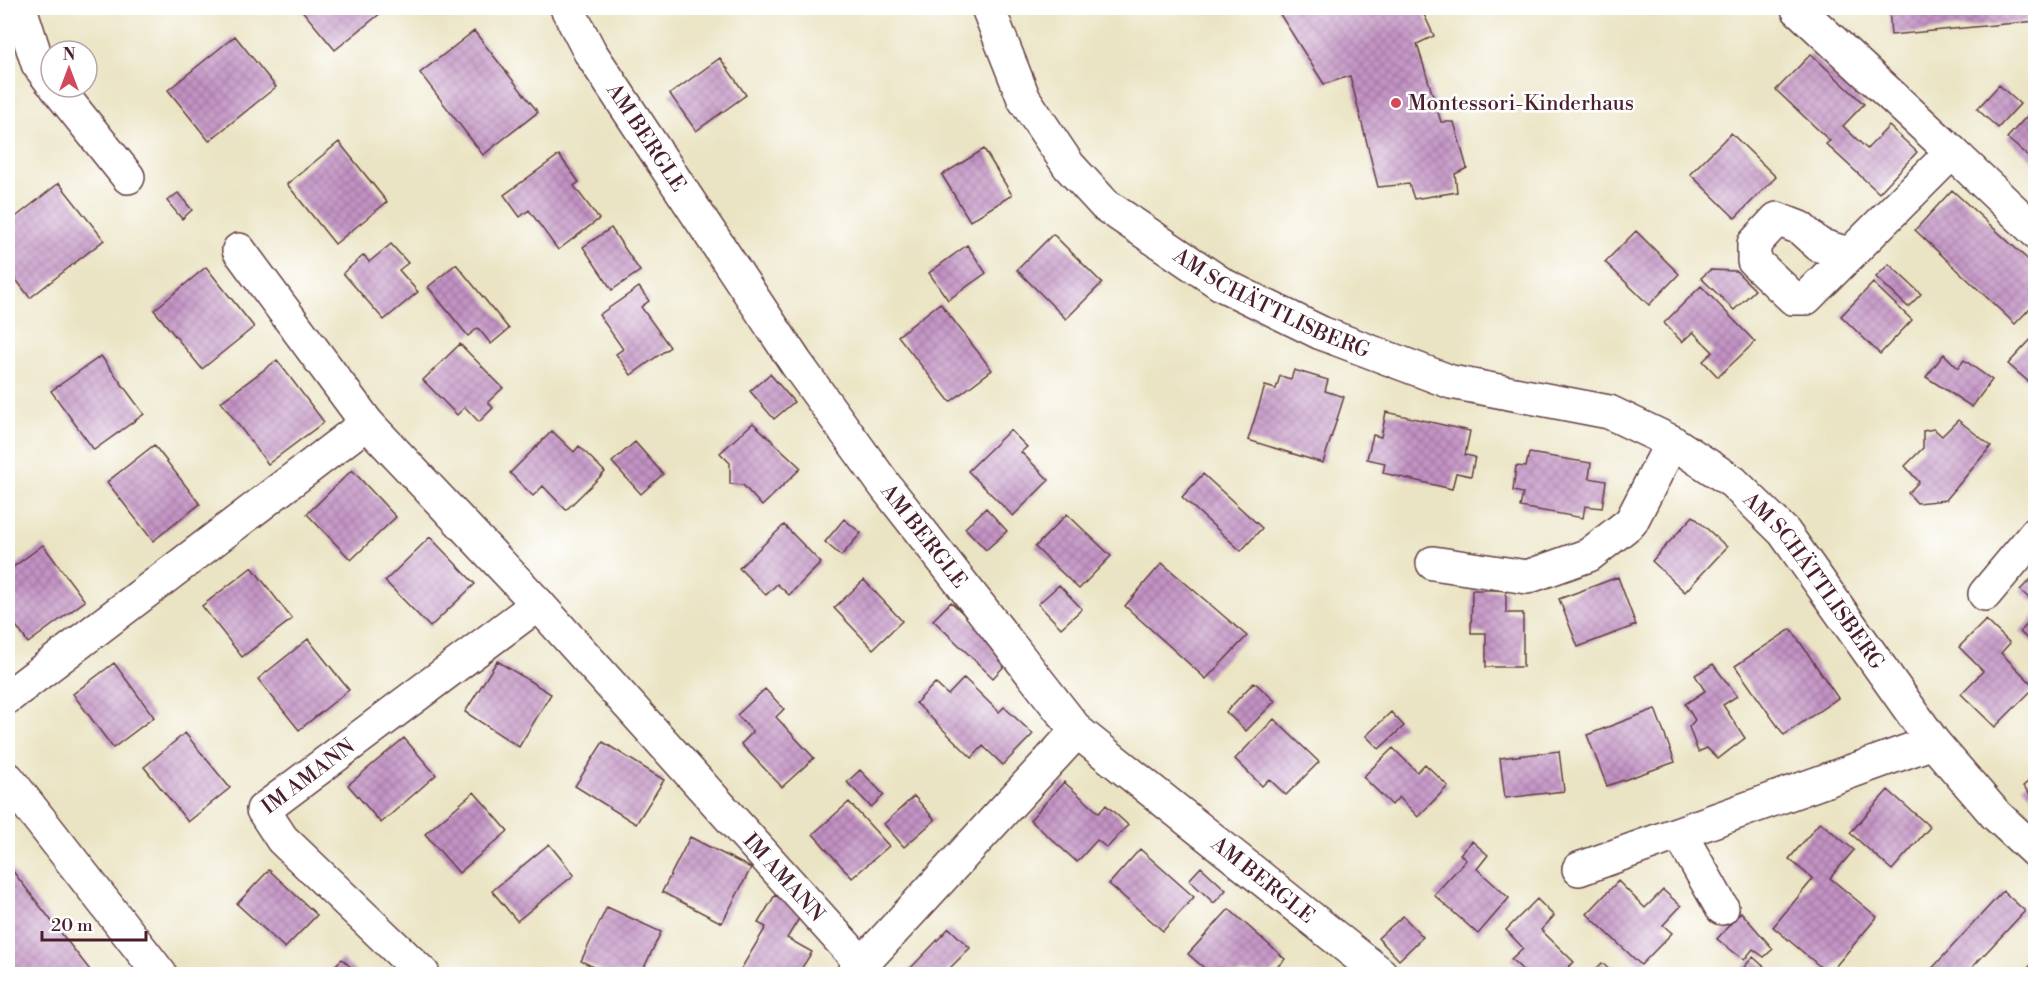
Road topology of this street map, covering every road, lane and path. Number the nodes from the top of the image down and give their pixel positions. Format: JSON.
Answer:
{"nodes":[{"id":1,"x":20,"y":8,"type":"edge"},
{"id":2,"x":567,"y":8,"type":"edge"},
{"id":3,"x":988,"y":8,"type":"edge"},
{"id":4,"x":1798,"y":9,"type":"edge"},
{"id":5,"x":39,"y":65,"type":"edge"},
{"id":6,"x":66,"y":99,"type":"edge"},
{"id":7,"x":1952,"y":152,"type":"junction"},
{"id":8,"x":128,"y":177,"type":"dead end"},
{"id":9,"x":2036,"y":232,"type":"edge"},
{"id":10,"x":239,"y":250,"type":"dead end"},
{"id":11,"x":1848,"y":254,"type":"dead end"},
{"id":12,"x":367,"y":423,"type":"junction"},
{"id":13,"x":1672,"y":442,"type":"junction"},
{"id":14,"x":2036,"y":533,"type":"edge"},
{"id":15,"x":1433,"y":564,"type":"dead end"},
{"id":16,"x":1985,"y":594,"type":"dead end"},
{"id":17,"x":538,"y":604,"type":"junction"},
{"id":18,"x":8,"y":697,"type":"edge"},
{"id":19,"x":1077,"y":731,"type":"junction"},
{"id":20,"x":1934,"y":742,"type":"junction"},
{"id":21,"x":8,"y":779,"type":"edge"},
{"id":22,"x":1680,"y":834,"type":"junction"},
{"id":23,"x":2036,"y":852,"type":"edge"},
{"id":24,"x":1579,"y":869,"type":"dead end"},
{"id":25,"x":1722,"y":908,"type":"dead end"},
{"id":26,"x":858,"y":969,"type":"edge"},
{"id":27,"x":159,"y":975,"type":"edge"},
{"id":28,"x":423,"y":975,"type":"edge"},
{"id":29,"x":1381,"y":975,"type":"edge"}],
"edges":[{"from":1,"to":5,"type":"street"},
{"from":2,"to":19,"type":"street","name":"AM BERGLE"},
{"from":3,"to":13,"type":"street","name":"AM SCHÄTTLISBERG"},
{"from":4,"to":7,"type":"street"},
{"from":6,"to":8,"type":"street"},
{"from":7,"to":9,"type":"street"},
{"from":7,"to":11,"type":"street"},
{"from":10,"to":12,"type":"street","name":"IM AMANN"},
{"from":12,"to":17,"type":"street","name":"IM AMANN"},
{"from":12,"to":18,"type":"street"},
{"from":13,"to":15,"type":"street"},
{"from":13,"to":20,"type":"street","name":"AM SCHÄTTLISBERG"},
{"from":14,"to":16,"type":"street"},
{"from":17,"to":26,"type":"street","name":"IM AMANN"},
{"from":17,"to":28,"type":"street","name":"IM AMANN"},
{"from":19,"to":26,"type":"street"},
{"from":19,"to":29,"type":"street","name":"AM BERGLE"},
{"from":20,"to":22,"type":"street"},
{"from":20,"to":23,"type":"street","name":"AM SCHÄTTLISBERG"},
{"from":21,"to":27,"type":"street"},
{"from":22,"to":24,"type":"street"},
{"from":22,"to":25,"type":"street"}]}
